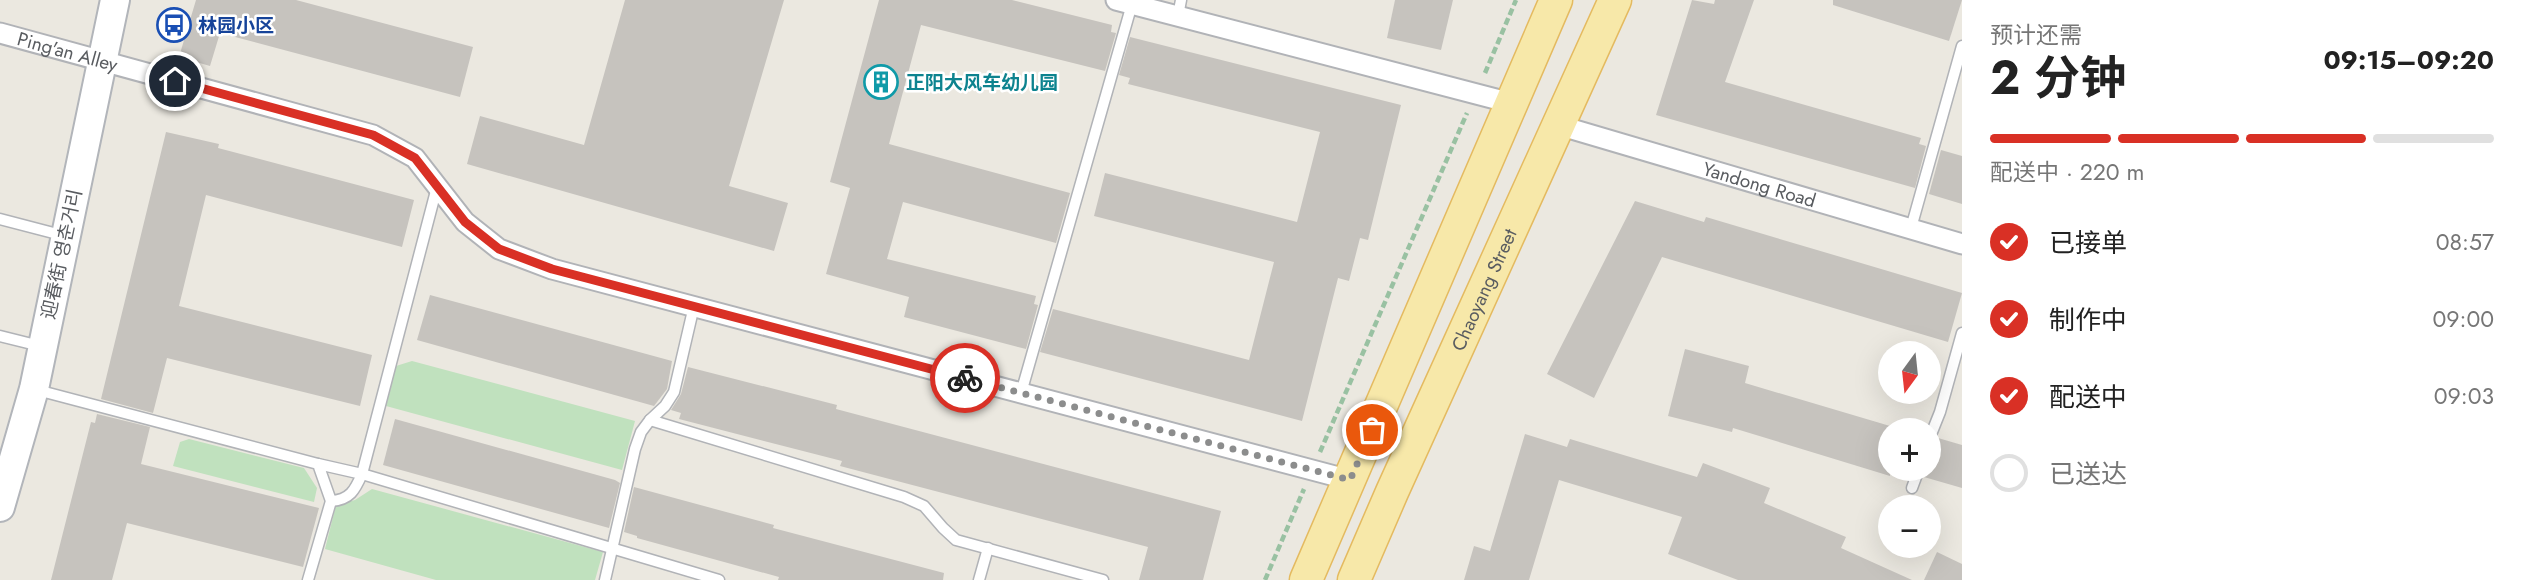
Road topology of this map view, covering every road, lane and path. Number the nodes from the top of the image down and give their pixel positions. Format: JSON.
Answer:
{"nodes":[{"id":1,"x":115,"y":0,"type":"edge"},
{"id":2,"x":1516,"y":0,"type":"edge"},
{"id":3,"x":1556,"y":0,"type":"edge"},
{"id":4,"x":1615,"y":0,"type":"edge"},
{"id":5,"x":1124,"y":2,"type":"edge"},
{"id":6,"x":1180,"y":8,"type":"edge"},
{"id":7,"x":0,"y":33,"type":"edge"},
{"id":8,"x":1962,"y":46,"type":"edge"},
{"id":9,"x":101,"y":60,"type":"junction"},
{"id":10,"x":1476,"y":94,"type":"junction"},
{"id":11,"x":1511,"y":103,"type":"junction"},
{"id":12,"x":1558,"y":125,"type":"junction"},
{"id":13,"x":437,"y":187,"type":"junction"},
{"id":14,"x":0,"y":219,"type":"edge"},
{"id":15,"x":1911,"y":228,"type":"junction"},
{"id":16,"x":65,"y":236,"type":"junction"},
{"id":17,"x":1962,"y":244,"type":"edge"},
{"id":18,"x":694,"y":306,"type":"junction"},
{"id":19,"x":1962,"y":333,"type":"edge"},
{"id":20,"x":0,"y":336,"type":"edge"},
{"id":21,"x":42,"y":347,"type":"junction"},
{"id":22,"x":34,"y":389,"type":"junction"},
{"id":23,"x":1021,"y":393,"type":"junction"},
{"id":24,"x":1938,"y":418,"type":"edge"},
{"id":25,"x":650,"y":420,"type":"junction"},
{"id":26,"x":318,"y":464,"type":"junction"},
{"id":27,"x":1313,"y":470,"type":"junction"},
{"id":28,"x":362,"y":474,"type":"junction"},
{"id":29,"x":1350,"y":480,"type":"junction"},
{"id":30,"x":1915,"y":481,"type":"edge"},
{"id":31,"x":1912,"y":488,"type":"dead end"},
{"id":32,"x":331,"y":501,"type":"junction"},
{"id":33,"x":0,"y":507,"type":"edge"},
{"id":34,"x":613,"y":548,"type":"junction"},
{"id":35,"x":988,"y":548,"type":"junction"},
{"id":36,"x":308,"y":580,"type":"edge"},
{"id":37,"x":605,"y":580,"type":"edge"},
{"id":38,"x":719,"y":580,"type":"edge"},
{"id":39,"x":979,"y":580,"type":"edge"},
{"id":40,"x":1103,"y":580,"type":"edge"},
{"id":41,"x":1265,"y":580,"type":"edge"},
{"id":42,"x":1306,"y":580,"type":"edge"},
{"id":43,"x":1354,"y":580,"type":"edge"}],
"edges":[{"from":1,"to":9,"type":"street","name":"迎春街 영춘거리"},
{"from":2,"to":10,"type":"path"},
{"from":3,"to":11,"type":"main road"},
{"from":4,"to":12,"type":"main road","name":"Chaoyang Street"},
{"from":5,"to":6,"type":"street"},
{"from":5,"to":23,"type":"lane"},
{"from":6,"to":10,"type":"street"},
{"from":7,"to":9,"type":"street","name":"Ping'an Alley"},
{"from":8,"to":15,"type":"lane"},
{"from":9,"to":13,"type":"street","name":"Ping'an Alley"},
{"from":9,"to":16,"type":"street","name":"迎春街 영춘거리"},
{"from":10,"to":11,"type":"street"},
{"from":10,"to":27,"type":"path"},
{"from":11,"to":29,"type":"main road"},
{"from":12,"to":15,"type":"street","name":"Yandong Road"},
{"from":12,"to":43,"type":"main road","name":"Chaoyang Street"},
{"from":13,"to":18,"type":"street","name":"Ping'an Alley"},
{"from":13,"to":28,"type":"lane"},
{"from":14,"to":16,"type":"lane"},
{"from":15,"to":17,"type":"street","name":"Yandong Road"},
{"from":16,"to":21,"type":"street","name":"迎春街 영춘거리"},
{"from":18,"to":23,"type":"street","name":"Ping'an Alley"},
{"from":18,"to":25,"type":"lane"},
{"from":19,"to":24,"type":"lane"},
{"from":20,"to":21,"type":"lane"},
{"from":21,"to":22,"type":"street","name":"迎春街 영춘거리"},
{"from":22,"to":26,"type":"lane"},
{"from":22,"to":33,"type":"street","name":"迎春街 영춘거리"},
{"from":23,"to":27,"type":"street","name":"Ping'an Alley"},
{"from":25,"to":34,"type":"lane"},
{"from":25,"to":35,"type":"lane"},
{"from":26,"to":28,"type":"lane"},
{"from":26,"to":32,"type":"lane"},
{"from":27,"to":29,"type":"street","name":"Ping'an Alley"},
{"from":27,"to":41,"type":"path"},
{"from":28,"to":32,"type":"lane"},
{"from":28,"to":34,"type":"lane"},
{"from":29,"to":42,"type":"main road"},
{"from":30,"to":31,"type":"lane"},
{"from":32,"to":36,"type":"lane"},
{"from":34,"to":37,"type":"lane"},
{"from":34,"to":38,"type":"lane"},
{"from":35,"to":39,"type":"lane"},
{"from":35,"to":40,"type":"lane"}]}
